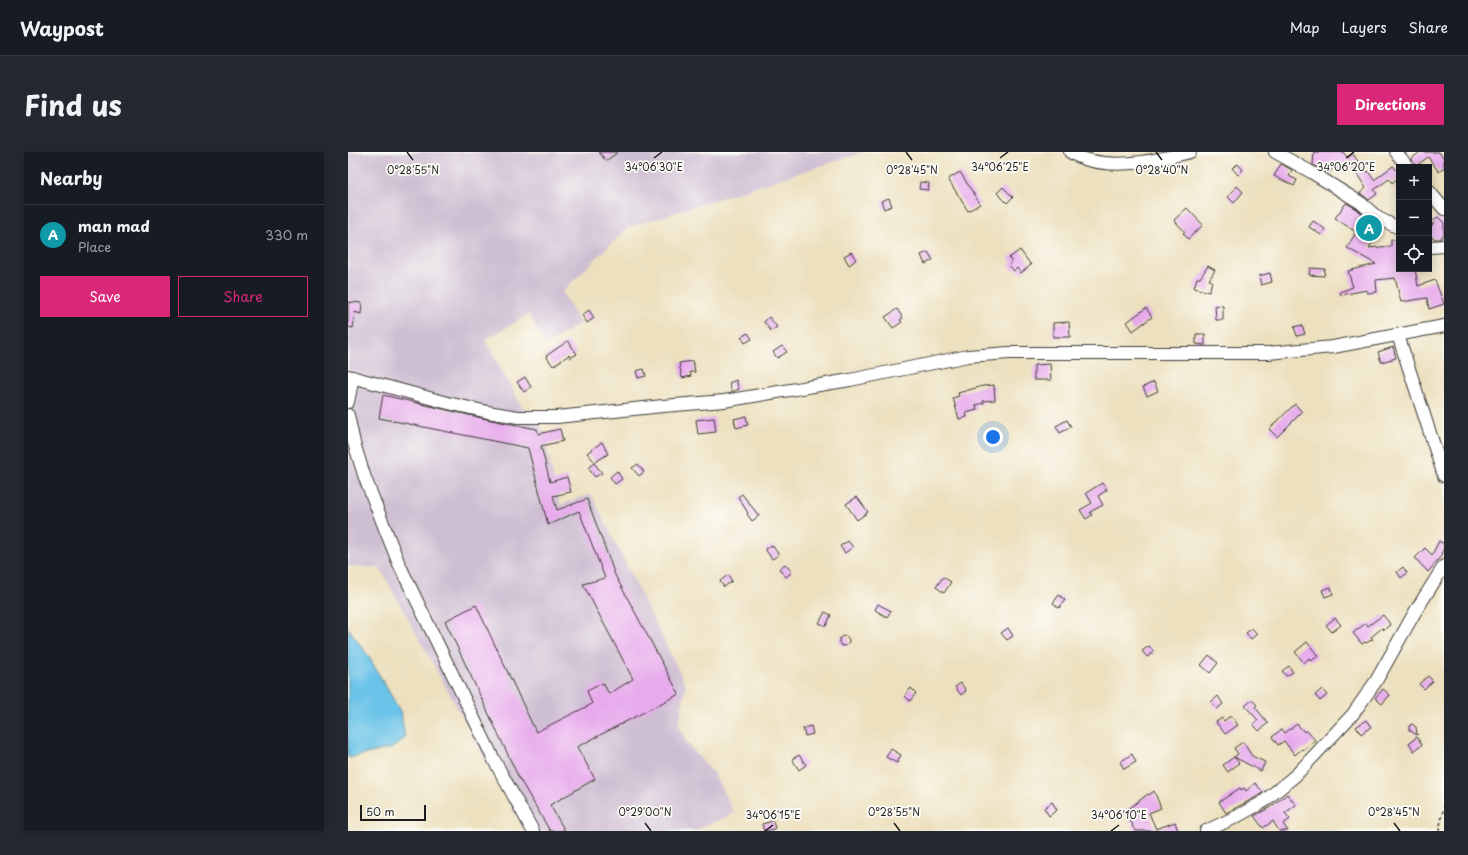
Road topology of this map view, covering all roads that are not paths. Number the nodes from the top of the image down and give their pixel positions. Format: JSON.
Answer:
{"nodes":[{"id":1,"x":1070,"y":152,"type":"edge"},
{"id":2,"x":1190,"y":152,"type":"edge"},
{"id":3,"x":1275,"y":152,"type":"edge"},
{"id":4,"x":1396,"y":152,"type":"edge"},
{"id":5,"x":1406,"y":164,"type":"edge"},
{"id":6,"x":1432,"y":195,"type":"edge"},
{"id":7,"x":1444,"y":209,"type":"edge"},
{"id":8,"x":1396,"y":227,"type":"edge"},
{"id":9,"x":1444,"y":246,"type":"edge"},
{"id":10,"x":1432,"y":247,"type":"edge"},
{"id":11,"x":1444,"y":326,"type":"edge"},
{"id":12,"x":1398,"y":335,"type":"junction"},
{"id":13,"x":350,"y":376,"type":"edge"},
{"id":14,"x":348,"y":402,"type":"edge"},
{"id":15,"x":348,"y":415,"type":"edge"},
{"id":16,"x":1444,"y":476,"type":"edge"},
{"id":17,"x":1444,"y":566,"type":"edge"},
{"id":18,"x":533,"y":831,"type":"edge"},
{"id":19,"x":1206,"y":831,"type":"edge"}],
"edges":[{"from":1,"to":2,"type":"street"},
{"from":3,"to":8,"type":"street"},
{"from":4,"to":5,"type":"street"},
{"from":6,"to":7,"type":"street"},
{"from":9,"to":10,"type":"street"},
{"from":11,"to":12,"type":"street"},
{"from":12,"to":13,"type":"street"},
{"from":12,"to":16,"type":"street"},
{"from":13,"to":14,"type":"street"},
{"from":15,"to":18,"type":"street"},
{"from":17,"to":19,"type":"street"}]}
